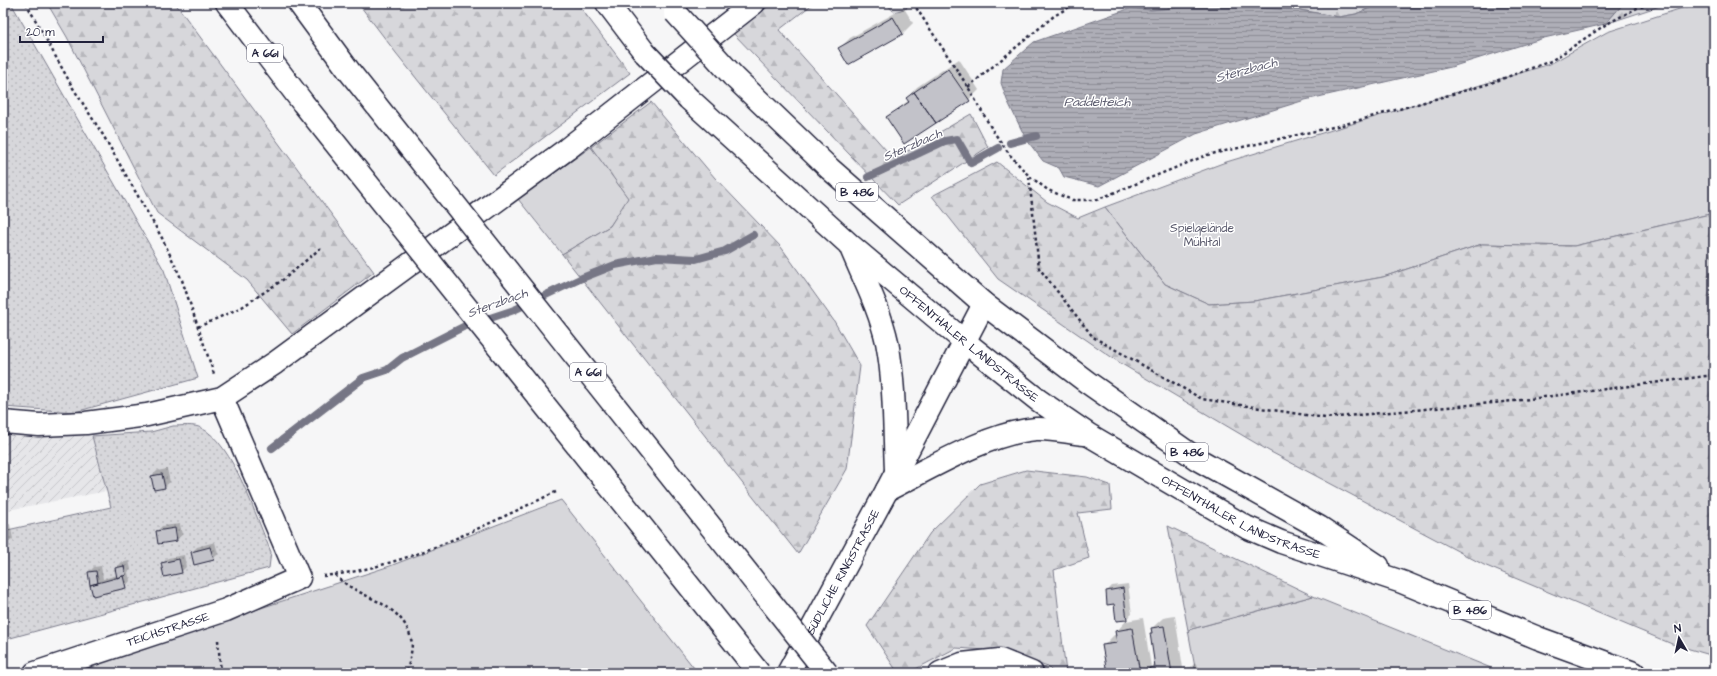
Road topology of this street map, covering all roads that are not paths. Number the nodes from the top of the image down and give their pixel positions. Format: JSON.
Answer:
{"nodes":[{"id":1,"x":227,"y":3,"type":"edge"},
{"id":2,"x":298,"y":3,"type":"edge"},
{"id":3,"x":607,"y":3,"type":"edge"},
{"id":4,"x":754,"y":3,"type":"edge"},
{"id":5,"x":671,"y":8,"type":"edge"},
{"id":6,"x":850,"y":245,"type":"junction"},
{"id":7,"x":984,"y":304,"type":"junction"},
{"id":8,"x":964,"y":341,"type":"junction"},
{"id":9,"x":222,"y":398,"type":"junction"},
{"id":10,"x":3,"y":422,"type":"edge"},
{"id":11,"x":1089,"y":435,"type":"junction"},
{"id":12,"x":892,"y":480,"type":"junction"},
{"id":13,"x":1402,"y":582,"type":"junction"},
{"id":14,"x":35,"y":673,"type":"edge"},
{"id":15,"x":759,"y":673,"type":"edge"},
{"id":16,"x":788,"y":673,"type":"edge"},
{"id":17,"x":828,"y":673,"type":"edge"},
{"id":18,"x":940,"y":673,"type":"edge"},
{"id":19,"x":1032,"y":673,"type":"edge"},
{"id":20,"x":1634,"y":673,"type":"edge"}],
"edges":[{"from":1,"to":15,"type":"main road","number":"A 661","bridge":true},
{"from":2,"to":17,"type":"main road","number":"A 661","bridge":true},
{"from":3,"to":6,"type":"main road","name":"OFFENTHALER LANDSTRASSE","number":"B 486","bridge":true},
{"from":4,"to":9,"type":"main road"},
{"from":5,"to":7,"type":"main road","name":"OFFENTHALER LANDSTRASSE","number":"B 486","bridge":true},
{"from":6,"to":8,"type":"main road","name":"OFFENTHALER LANDSTRASSE","number":"B 486"},
{"from":6,"to":12,"type":"main road"},
{"from":7,"to":8,"type":"main road","name":"SÜDLICHE RINGSTRASSE"},
{"from":7,"to":13,"type":"main road","name":"OFFENTHALER LANDSTRASSE","number":"B 486"},
{"from":8,"to":11,"type":"main road","name":"OFFENTHALER LANDSTRASSE","number":"B 486"},
{"from":8,"to":12,"type":"main road","name":"SÜDLICHE RINGSTRASSE"},
{"from":9,"to":10,"type":"main road"},
{"from":9,"to":14,"type":"main road","name":"TEICHSTRASSE"},
{"from":11,"to":12,"type":"main road"},
{"from":11,"to":13,"type":"main road","name":"OFFENTHALER LANDSTRASSE","number":"B 486"},
{"from":12,"to":16,"type":"main road","name":"SÜDLICHE RINGSTRASSE"},
{"from":13,"to":20,"type":"main road","name":"OFFENTHALER LANDSTRASSE","number":"B 486"},
{"from":18,"to":19,"type":"main road"}]}
